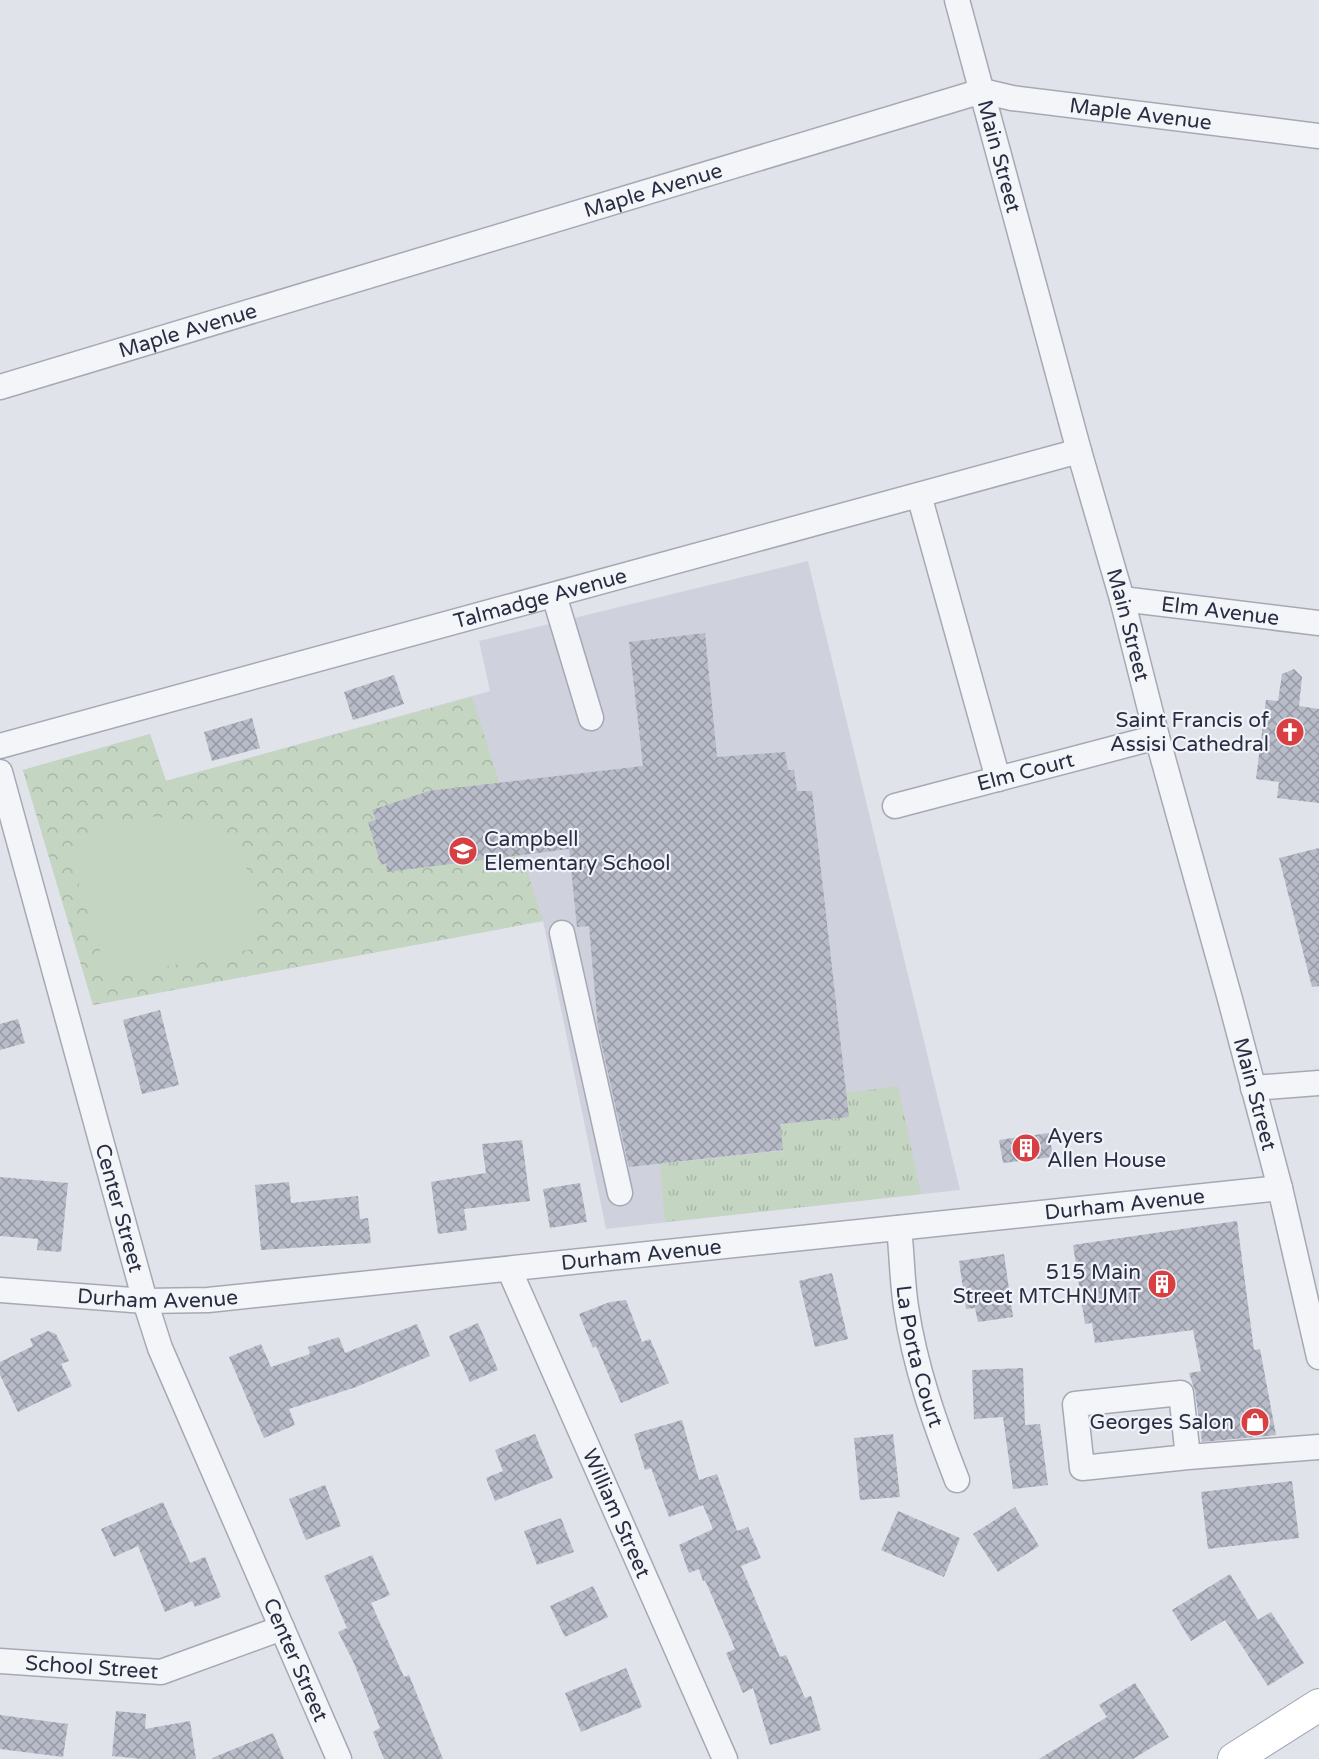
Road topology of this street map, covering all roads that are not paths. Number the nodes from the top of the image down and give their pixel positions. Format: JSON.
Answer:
{"nodes":[{"id":1,"x":957,"y":0,"type":"edge"},
{"id":2,"x":982,"y":91,"type":"junction"},
{"id":3,"x":1319,"y":136,"type":"edge"},
{"id":4,"x":0,"y":387,"type":"edge"},
{"id":5,"x":1079,"y":451,"type":"junction"},
{"id":6,"x":919,"y":495,"type":"junction"},
{"id":7,"x":554,"y":595,"type":"junction"},
{"id":8,"x":1122,"y":599,"type":"junction"},
{"id":9,"x":1319,"y":623,"type":"edge"},
{"id":10,"x":591,"y":718,"type":"dead end"},
{"id":11,"x":1157,"y":737,"type":"junction"},
{"id":12,"x":0,"y":746,"type":"edge"},
{"id":13,"x":0,"y":772,"type":"edge"},
{"id":14,"x":998,"y":779,"type":"junction"},
{"id":15,"x":895,"y":806,"type":"dead end"},
{"id":16,"x":562,"y":933,"type":"dead end"},
{"id":17,"x":1319,"y":1083,"type":"edge"},
{"id":18,"x":1253,"y":1088,"type":"junction"},
{"id":19,"x":1280,"y":1188,"type":"junction"},
{"id":20,"x":620,"y":1193,"type":"dead end"},
{"id":21,"x":899,"y":1228,"type":"junction"},
{"id":22,"x":509,"y":1269,"type":"junction"},
{"id":23,"x":0,"y":1290,"type":"edge"},
{"id":24,"x":145,"y":1301,"type":"junction"},
{"id":25,"x":1319,"y":1357,"type":"edge"},
{"id":26,"x":1319,"y":1447,"type":"edge"},
{"id":27,"x":1188,"y":1457,"type":"junction"},
{"id":28,"x":957,"y":1480,"type":"dead end"},
{"id":29,"x":282,"y":1628,"type":"junction"},
{"id":30,"x":0,"y":1661,"type":"edge"},
{"id":31,"x":1319,"y":1705,"type":"edge"},
{"id":32,"x":339,"y":1759,"type":"edge"},
{"id":33,"x":724,"y":1759,"type":"edge"},
{"id":34,"x":1234,"y":1759,"type":"edge"}],
"edges":[{"from":1,"to":2,"type":"street","name":"Main Street"},
{"from":2,"to":3,"type":"street","name":"Maple Avenue"},
{"from":2,"to":4,"type":"street","name":"Maple Avenue"},
{"from":2,"to":5,"type":"street","name":"Main Street"},
{"from":5,"to":6,"type":"street","name":"Talmadge Avenue"},
{"from":5,"to":8,"type":"street","name":"Main Street"},
{"from":6,"to":7,"type":"street","name":"Talmadge Avenue"},
{"from":6,"to":14,"type":"street"},
{"from":7,"to":10,"type":"street"},
{"from":7,"to":12,"type":"street","name":"Talmadge Avenue"},
{"from":8,"to":9,"type":"street","name":"Elm Avenue"},
{"from":8,"to":11,"type":"street","name":"Main Street"},
{"from":11,"to":14,"type":"street","name":"Elm Court"},
{"from":11,"to":18,"type":"street","name":"Main Street"},
{"from":13,"to":24,"type":"street","name":"Center Street"},
{"from":14,"to":15,"type":"street","name":"Elm Court"},
{"from":16,"to":20,"type":"street"},
{"from":17,"to":18,"type":"street"},
{"from":18,"to":19,"type":"street","name":"Main Street"},
{"from":19,"to":21,"type":"street","name":"Durham Avenue"},
{"from":19,"to":25,"type":"street","name":"Main Street"},
{"from":21,"to":22,"type":"street","name":"Durham Avenue"},
{"from":21,"to":28,"type":"street","name":"La Porta Court"},
{"from":22,"to":24,"type":"street","name":"Durham Avenue"},
{"from":22,"to":33,"type":"street","name":"William Street"},
{"from":23,"to":24,"type":"street","name":"Durham Avenue"},
{"from":24,"to":29,"type":"street","name":"Center Street"},
{"from":26,"to":27,"type":"street"},
{"from":27,"to":27,"type":"street"},
{"from":29,"to":30,"type":"street","name":"School Street"},
{"from":29,"to":32,"type":"street","name":"Center Street"},
{"from":31,"to":34,"type":"main road"}]}
